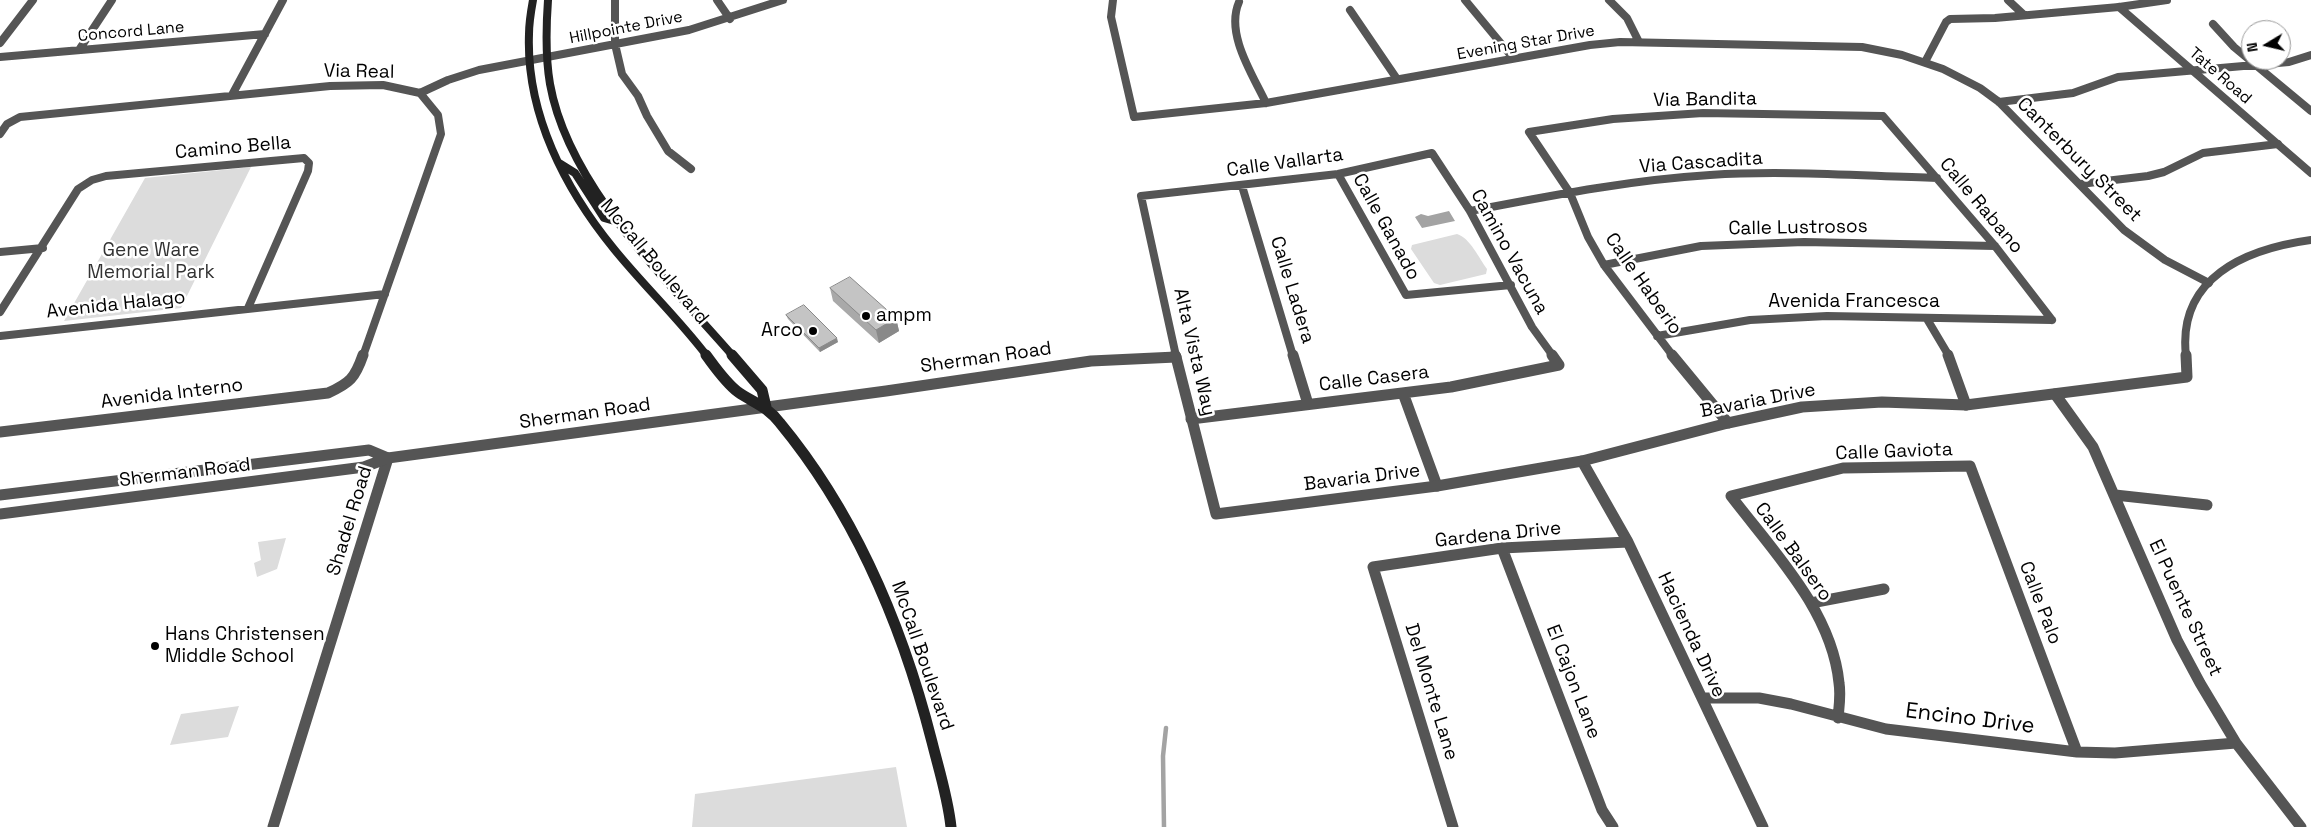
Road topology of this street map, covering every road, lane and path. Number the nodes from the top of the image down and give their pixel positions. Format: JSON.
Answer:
{"nodes":[{"id":1,"x":33,"y":0,"type":"edge"},
{"id":2,"x":112,"y":0,"type":"edge"},
{"id":3,"x":283,"y":0,"type":"edge"},
{"id":4,"x":534,"y":0,"type":"edge"},
{"id":5,"x":548,"y":0,"type":"edge"},
{"id":6,"x":615,"y":0,"type":"edge"},
{"id":7,"x":717,"y":0,"type":"edge"},
{"id":8,"x":783,"y":0,"type":"edge"},
{"id":9,"x":1113,"y":0,"type":"edge"},
{"id":10,"x":1465,"y":0,"type":"edge"},
{"id":11,"x":1609,"y":0,"type":"edge"},
{"id":12,"x":2008,"y":0,"type":"edge"},
{"id":13,"x":2112,"y":0,"type":"edge"},
{"id":14,"x":2167,"y":0,"type":"edge"},
{"id":15,"x":1239,"y":2,"type":"dead end"},
{"id":16,"x":2120,"y":7,"type":"junction"},
{"id":17,"x":1350,"y":10,"type":"dead end"},
{"id":18,"x":2024,"y":15,"type":"junction"},
{"id":19,"x":730,"y":18,"type":"junction"},
{"id":20,"x":2213,"y":24,"type":"dead end"},
{"id":21,"x":265,"y":34,"type":"junction"},
{"id":22,"x":1639,"y":42,"type":"junction"},
{"id":23,"x":0,"y":43,"type":"edge"},
{"id":24,"x":615,"y":44,"type":"junction"},
{"id":25,"x":79,"y":50,"type":"junction"},
{"id":26,"x":2241,"y":53,"type":"edge"},
{"id":27,"x":2311,"y":55,"type":"edge"},
{"id":28,"x":0,"y":57,"type":"edge"},
{"id":29,"x":546,"y":57,"type":"junction"},
{"id":30,"x":1513,"y":58,"type":"junction"},
{"id":31,"x":530,"y":60,"type":"junction"},
{"id":32,"x":2291,"y":61,"type":"edge"},
{"id":33,"x":1925,"y":62,"type":"junction"},
{"id":34,"x":2241,"y":66,"type":"edge"},
{"id":35,"x":2262,"y":70,"type":"edge"},
{"id":36,"x":2194,"y":71,"type":"junction"},
{"id":37,"x":1398,"y":79,"type":"junction"},
{"id":38,"x":420,"y":93,"type":"junction"},
{"id":39,"x":232,"y":96,"type":"junction"},
{"id":40,"x":1266,"y":102,"type":"junction"},
{"id":41,"x":1999,"y":102,"type":"junction"},
{"id":42,"x":2311,"y":111,"type":"edge"},
{"id":43,"x":1883,"y":116,"type":"joint"},
{"id":44,"x":1529,"y":132,"type":"joint"},
{"id":45,"x":0,"y":134,"type":"edge"},
{"id":46,"x":2278,"y":144,"type":"junction"},
{"id":47,"x":1432,"y":153,"type":"joint"},
{"id":48,"x":558,"y":162,"type":"junction"},
{"id":49,"x":690,"y":169,"type":"dead end"},
{"id":50,"x":2311,"y":173,"type":"edge"},
{"id":51,"x":1338,"y":174,"type":"junction"},
{"id":52,"x":1937,"y":178,"type":"junction"},
{"id":53,"x":2080,"y":184,"type":"junction"},
{"id":54,"x":1242,"y":186,"type":"junction"},
{"id":55,"x":1570,"y":193,"type":"junction"},
{"id":56,"x":1141,"y":196,"type":"joint"},
{"id":57,"x":1470,"y":211,"type":"junction"},
{"id":58,"x":618,"y":222,"type":"junction"},
{"id":59,"x":2311,"y":240,"type":"edge"},
{"id":60,"x":1995,"y":246,"type":"junction"},
{"id":61,"x":43,"y":248,"type":"junction"},
{"id":62,"x":0,"y":252,"type":"edge"},
{"id":63,"x":1604,"y":264,"type":"junction"},
{"id":64,"x":2209,"y":283,"type":"junction"},
{"id":65,"x":1511,"y":285,"type":"junction"},
{"id":66,"x":385,"y":294,"type":"junction"},
{"id":67,"x":248,"y":308,"type":"junction"},
{"id":68,"x":0,"y":312,"type":"edge"},
{"id":69,"x":1927,"y":319,"type":"junction"},
{"id":70,"x":2052,"y":320,"type":"joint"},
{"id":71,"x":0,"y":336,"type":"edge"},
{"id":72,"x":1657,"y":336,"type":"junction"},
{"id":73,"x":1176,"y":357,"type":"junction"},
{"id":74,"x":1559,"y":365,"type":"joint"},
{"id":75,"x":347,"y":384,"type":"joint"},
{"id":76,"x":1403,"y":393,"type":"junction"},
{"id":77,"x":2055,"y":394,"type":"junction"},
{"id":78,"x":1308,"y":404,"type":"junction"},
{"id":79,"x":1966,"y":405,"type":"junction"},
{"id":80,"x":766,"y":407,"type":"junction"},
{"id":81,"x":1192,"y":419,"type":"junction"},
{"id":82,"x":1728,"y":423,"type":"junction"},
{"id":83,"x":0,"y":432,"type":"edge"},
{"id":84,"x":388,"y":458,"type":"junction"},
{"id":85,"x":1582,"y":461,"type":"junction"},
{"id":86,"x":1970,"y":466,"type":"joint"},
{"id":87,"x":1437,"y":486,"type":"junction"},
{"id":88,"x":0,"y":495,"type":"edge"},
{"id":89,"x":2115,"y":495,"type":"junction"},
{"id":90,"x":1731,"y":496,"type":"joint"},
{"id":91,"x":2207,"y":504,"type":"dead end"},
{"id":92,"x":0,"y":514,"type":"edge"},
{"id":93,"x":1216,"y":514,"type":"joint"},
{"id":94,"x":1628,"y":542,"type":"junction"},
{"id":95,"x":1502,"y":548,"type":"junction"},
{"id":96,"x":1373,"y":567,"type":"joint"},
{"id":97,"x":1884,"y":589,"type":"dead end"},
{"id":98,"x":1811,"y":604,"type":"junction"},
{"id":99,"x":1702,"y":698,"type":"junction"},
{"id":100,"x":1838,"y":718,"type":"junction"},
{"id":101,"x":2236,"y":743,"type":"junction"},
{"id":102,"x":2077,"y":752,"type":"junction"},
{"id":103,"x":273,"y":827,"type":"edge"},
{"id":104,"x":952,"y":827,"type":"edge"},
{"id":105,"x":1453,"y":827,"type":"edge"},
{"id":106,"x":1613,"y":827,"type":"edge"},
{"id":107,"x":1763,"y":827,"type":"edge"},
{"id":108,"x":2301,"y":827,"type":"edge"}],
"edges":[{"from":1,"to":23,"type":"street"},
{"from":2,"to":25,"type":"street"},
{"from":3,"to":21,"type":"street"},
{"from":4,"to":31,"type":"main road","name":"McCall Boulevard"},
{"from":5,"to":29,"type":"main road","name":"McCall Boulevard"},
{"from":6,"to":24,"type":"street"},
{"from":7,"to":19,"type":"street"},
{"from":8,"to":19,"type":"street","name":"Hillpointe Drive"},
{"from":9,"to":40,"type":"street","name":"Evening Star Drive"},
{"from":10,"to":30,"type":"street"},
{"from":11,"to":22,"type":"street"},
{"from":12,"to":18,"type":"street"},
{"from":13,"to":16,"type":"street","name":"Tate Road"},
{"from":14,"to":16,"type":"street"},
{"from":15,"to":40,"type":"street"},
{"from":16,"to":18,"type":"street"},
{"from":16,"to":36,"type":"street","name":"Tate Road"},
{"from":17,"to":37,"type":"street"},
{"from":18,"to":33,"type":"street"},
{"from":19,"to":24,"type":"street","name":"Hillpointe Drive"},
{"from":20,"to":26,"type":"street"},
{"from":21,"to":25,"type":"street","name":"Concord Lane"},
{"from":21,"to":39,"type":"street"},
{"from":22,"to":30,"type":"street","name":"Evening Star Drive"},
{"from":22,"to":33,"type":"street","name":"Evening Star Drive"},
{"from":24,"to":29,"type":"street","name":"Hillpointe Drive"},
{"from":24,"to":49,"type":"street"},
{"from":25,"to":28,"type":"street","name":"Concord Lane"},
{"from":27,"to":32,"type":"street"},
{"from":29,"to":31,"type":"street","name":"Hillpointe Drive"},
{"from":29,"to":58,"type":"main road","name":"McCall Boulevard"},
{"from":30,"to":37,"type":"street","name":"Evening Star Drive"},
{"from":31,"to":38,"type":"street","name":"Hillpointe Drive"},
{"from":31,"to":48,"type":"main road","name":"McCall Boulevard"},
{"from":33,"to":41,"type":"street","name":"Canterbury Street"},
{"from":34,"to":36,"type":"street"},
{"from":35,"to":42,"type":"street"},
{"from":36,"to":41,"type":"street"},
{"from":36,"to":46,"type":"street","name":"Tate Road"},
{"from":37,"to":40,"type":"street","name":"Evening Star Drive"},
{"from":38,"to":39,"type":"street","name":"Via Real"},
{"from":38,"to":66,"type":"street","name":"Via Real"},
{"from":39,"to":45,"type":"street","name":"Via Real"},
{"from":41,"to":53,"type":"street","name":"Canterbury Street"},
{"from":43,"to":44,"type":"street","name":"Via Bandita"},
{"from":43,"to":52,"type":"street","name":"Calle Rabano"},
{"from":44,"to":55,"type":"street","name":"Calle Haberio"},
{"from":46,"to":50,"type":"street","name":"Tate Road"},
{"from":46,"to":53,"type":"street"},
{"from":47,"to":51,"type":"street","name":"Calle Vallarta"},
{"from":47,"to":57,"type":"street","name":"Camino Vacuna"},
{"from":48,"to":58,"type":"main road"},
{"from":48,"to":80,"type":"main road","name":"McCall Boulevard"},
{"from":51,"to":54,"type":"street","name":"Calle Vallarta"},
{"from":51,"to":65,"type":"street","name":"Calle Ganado"},
{"from":52,"to":55,"type":"street","name":"Via Cascadita"},
{"from":52,"to":60,"type":"street","name":"Calle Rabano"},
{"from":53,"to":64,"type":"street","name":"Canterbury Street"},
{"from":54,"to":56,"type":"street","name":"Calle Vallarta"},
{"from":54,"to":78,"type":"street","name":"Calle Ladera"},
{"from":55,"to":57,"type":"street","name":"Via Cascadita"},
{"from":55,"to":63,"type":"street","name":"Calle Haberio"},
{"from":56,"to":73,"type":"street","name":"Alta Vista Way"},
{"from":57,"to":65,"type":"street","name":"Camino Vacuna"},
{"from":58,"to":80,"type":"main road","name":"McCall Boulevard"},
{"from":59,"to":64,"type":"street","name":"Bavaria Drive"},
{"from":60,"to":63,"type":"street","name":"Calle Lustrosos"},
{"from":60,"to":70,"type":"street","name":"Calle Rabano"},
{"from":61,"to":62,"type":"street"},
{"from":61,"to":67,"type":"street","name":"Camino Bella"},
{"from":61,"to":68,"type":"street"},
{"from":63,"to":72,"type":"street","name":"Calle Haberio"},
{"from":64,"to":77,"type":"street","name":"Bavaria Drive"},
{"from":65,"to":74,"type":"street","name":"Camino Vacuna"},
{"from":66,"to":67,"type":"street","name":"Avenida Halago"},
{"from":66,"to":75,"type":"street","name":"Via Real"},
{"from":67,"to":71,"type":"street","name":"Avenida Halago"},
{"from":69,"to":70,"type":"street","name":"Avenida Francesca"},
{"from":69,"to":72,"type":"street","name":"Avenida Francesca"},
{"from":69,"to":79,"type":"street"},
{"from":72,"to":82,"type":"street","name":"Calle Haberio"},
{"from":73,"to":80,"type":"street","name":"Sherman Road"},
{"from":73,"to":81,"type":"street","name":"Alta Vista Way"},
{"from":74,"to":76,"type":"street","name":"Calle Casera"},
{"from":75,"to":83,"type":"street","name":"Avenida Interno"},
{"from":76,"to":78,"type":"street","name":"Calle Casera"},
{"from":76,"to":87,"type":"street"},
{"from":77,"to":79,"type":"street","name":"Bavaria Drive"},
{"from":77,"to":89,"type":"street","name":"El Puente Street"},
{"from":78,"to":81,"type":"street","name":"Calle Casera"},
{"from":79,"to":82,"type":"street","name":"Bavaria Drive"},
{"from":80,"to":84,"type":"street","name":"Sherman Road"},
{"from":80,"to":104,"type":"main road","name":"McCall Boulevard"},
{"from":81,"to":93,"type":"street","name":"Alta Vista Way"},
{"from":82,"to":85,"type":"street","name":"Bavaria Drive"},
{"from":84,"to":88,"type":"street","name":"Shadel Road"},
{"from":84,"to":92,"type":"street","name":"Sherman Road"},
{"from":84,"to":103,"type":"street","name":"Shadel Road"},
{"from":85,"to":87,"type":"street","name":"Bavaria Drive"},
{"from":85,"to":94,"type":"street","name":"Hacienda Drive"},
{"from":86,"to":90,"type":"street","name":"Calle Gaviota"},
{"from":86,"to":102,"type":"street","name":"Calle Palo"},
{"from":87,"to":93,"type":"street","name":"Bavaria Drive"},
{"from":89,"to":91,"type":"street"},
{"from":89,"to":101,"type":"street","name":"El Puente Street"},
{"from":90,"to":98,"type":"street","name":"Calle Balsero"},
{"from":94,"to":95,"type":"street","name":"Gardena Drive"},
{"from":94,"to":99,"type":"street","name":"Hacienda Drive"},
{"from":95,"to":96,"type":"street","name":"Gardena Drive"},
{"from":95,"to":106,"type":"street","name":"El Cajon Lane"},
{"from":96,"to":105,"type":"street","name":"Del Monte Lane"},
{"from":97,"to":98,"type":"street"},
{"from":98,"to":100,"type":"street","name":"Calle Balsero"},
{"from":99,"to":100,"type":"street","name":"Encino Drive"},
{"from":99,"to":107,"type":"street","name":"Hacienda Drive"},
{"from":100,"to":102,"type":"street","name":"Encino Drive"},
{"from":101,"to":102,"type":"street","name":"Encino Drive"},
{"from":101,"to":108,"type":"street","name":"El Puente Street"}]}
